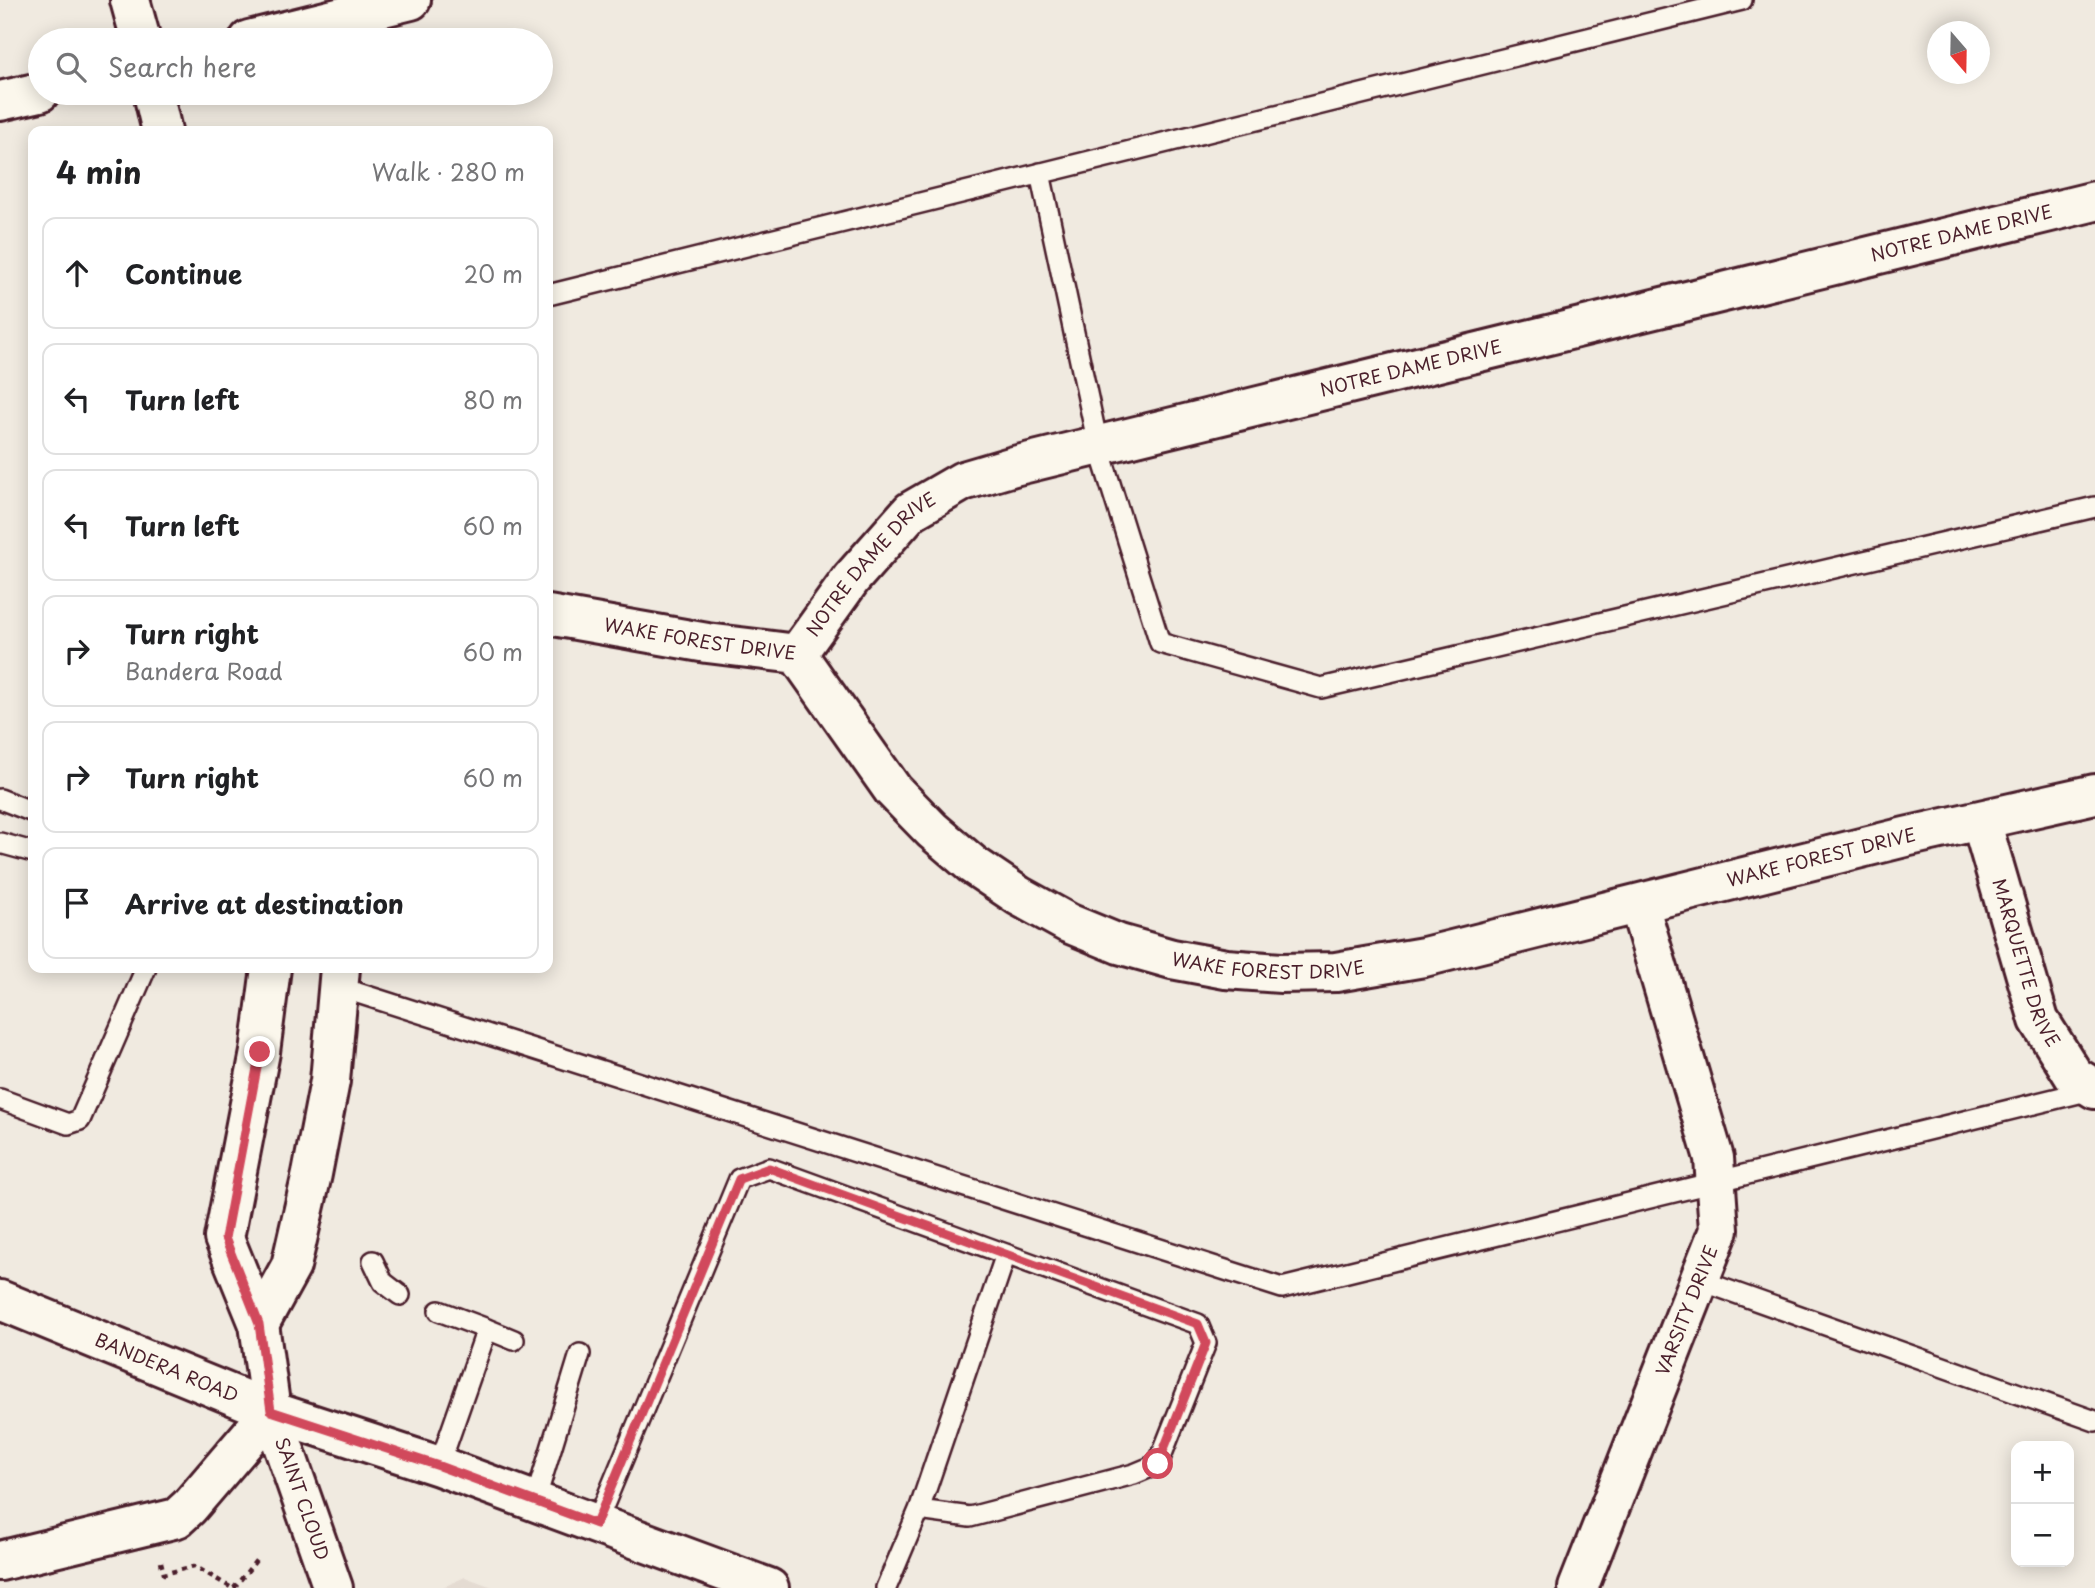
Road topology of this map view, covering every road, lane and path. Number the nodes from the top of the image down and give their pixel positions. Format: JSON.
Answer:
{"nodes":[{"id":1,"x":130,"y":0,"type":"edge"},
{"id":2,"x":411,"y":0,"type":"edge"},
{"id":3,"x":1742,"y":0,"type":"edge"},
{"id":4,"x":138,"y":28,"type":"edge"},
{"id":5,"x":298,"y":28,"type":"edge"},
{"id":6,"x":28,"y":95,"type":"edge"},
{"id":7,"x":0,"y":101,"type":"edge"},
{"id":8,"x":156,"y":105,"type":"edge"},
{"id":9,"x":161,"y":126,"type":"edge"},
{"id":10,"x":1040,"y":173,"type":"junction"},
{"id":11,"x":2095,"y":201,"type":"edge"},
{"id":12,"x":553,"y":294,"type":"edge"},
{"id":13,"x":1098,"y":445,"type":"junction"},
{"id":14,"x":2095,"y":507,"type":"edge"},
{"id":15,"x":553,"y":616,"type":"edge"},
{"id":16,"x":797,"y":654,"type":"junction"},
{"id":17,"x":2095,"y":794,"type":"edge"},
{"id":18,"x":0,"y":799,"type":"edge"},
{"id":19,"x":28,"y":810,"type":"edge"},
{"id":20,"x":1982,"y":821,"type":"junction"},
{"id":21,"x":0,"y":843,"type":"edge"},
{"id":22,"x":28,"y":851,"type":"edge"},
{"id":23,"x":1639,"y":905,"type":"junction"},
{"id":24,"x":144,"y":973,"type":"edge"},
{"id":25,"x":270,"y":973,"type":"edge"},
{"id":26,"x":340,"y":977,"type":"edge"},
{"id":27,"x":2095,"y":1089,"type":"edge"},
{"id":28,"x":0,"y":1099,"type":"edge"},
{"id":29,"x":1716,"y":1182,"type":"junction"},
{"id":30,"x":1006,"y":1254,"type":"junction"},
{"id":31,"x":373,"y":1261,"type":"dead end"},
{"id":32,"x":1699,"y":1280,"type":"junction"},
{"id":33,"x":400,"y":1295,"type":"dead end"},
{"id":34,"x":0,"y":1300,"type":"edge"},
{"id":35,"x":439,"y":1311,"type":"dead end"},
{"id":36,"x":259,"y":1324,"type":"junction"},
{"id":37,"x":486,"y":1329,"type":"junction"},
{"id":38,"x":514,"y":1340,"type":"dead end"},
{"id":39,"x":580,"y":1354,"type":"dead end"},
{"id":40,"x":271,"y":1411,"type":"junction"},
{"id":41,"x":2095,"y":1421,"type":"edge"},
{"id":42,"x":439,"y":1466,"type":"junction"},
{"id":43,"x":535,"y":1501,"type":"junction"},
{"id":44,"x":919,"y":1510,"type":"junction"},
{"id":45,"x":596,"y":1524,"type":"junction"},
{"id":46,"x":160,"y":1558,"type":"dead end"},
{"id":47,"x":258,"y":1558,"type":"dead end"},
{"id":48,"x":0,"y":1561,"type":"edge"},
{"id":49,"x":233,"y":1588,"type":"edge"},
{"id":50,"x":333,"y":1588,"type":"edge"},
{"id":51,"x":769,"y":1588,"type":"edge"},
{"id":52,"x":886,"y":1588,"type":"edge"},
{"id":53,"x":1578,"y":1588,"type":"edge"}],
"edges":[{"from":1,"to":4,"type":"street"},
{"from":2,"to":5,"type":"street"},
{"from":3,"to":10,"type":"lane"},
{"from":6,"to":7,"type":"street"},
{"from":8,"to":9,"type":"street"},
{"from":10,"to":12,"type":"lane"},
{"from":10,"to":13,"type":"lane"},
{"from":11,"to":13,"type":"street","name":"NOTRE DAME DRIVE"},
{"from":13,"to":14,"type":"lane"},
{"from":13,"to":16,"type":"street","name":"NOTRE DAME DRIVE"},
{"from":15,"to":16,"type":"street","name":"WAKE FOREST DRIVE"},
{"from":16,"to":23,"type":"street","name":"WAKE FOREST DRIVE"},
{"from":17,"to":20,"type":"street","name":"WAKE FOREST DRIVE"},
{"from":18,"to":19,"type":"lane"},
{"from":20,"to":23,"type":"street","name":"WAKE FOREST DRIVE"},
{"from":20,"to":27,"type":"street","name":"MARQUETTE DRIVE"},
{"from":21,"to":22,"type":"lane"},
{"from":23,"to":29,"type":"street","name":"VARSITY DRIVE"},
{"from":24,"to":28,"type":"lane"},
{"from":25,"to":36,"type":"street","name":"SAINT CLOUD"},
{"from":26,"to":29,"type":"lane"},
{"from":26,"to":36,"type":"street"},
{"from":27,"to":29,"type":"lane"},
{"from":29,"to":32,"type":"street","name":"VARSITY DRIVE"},
{"from":30,"to":44,"type":"lane"},
{"from":30,"to":44,"type":"lane"},
{"from":30,"to":45,"type":"lane"},
{"from":31,"to":33,"type":"lane"},
{"from":32,"to":41,"type":"lane"},
{"from":32,"to":53,"type":"street","name":"VARSITY DRIVE"},
{"from":34,"to":40,"type":"street","name":"BANDERA ROAD"},
{"from":35,"to":37,"type":"lane"},
{"from":36,"to":40,"type":"street","name":"SAINT CLOUD"},
{"from":37,"to":38,"type":"lane"},
{"from":37,"to":42,"type":"lane"},
{"from":39,"to":43,"type":"lane"},
{"from":40,"to":42,"type":"street","name":"BANDERA ROAD"},
{"from":40,"to":48,"type":"street"},
{"from":40,"to":50,"type":"street","name":"SAINT CLOUD"},
{"from":42,"to":43,"type":"street","name":"BANDERA ROAD"},
{"from":43,"to":45,"type":"street","name":"BANDERA ROAD"},
{"from":44,"to":52,"type":"lane"},
{"from":45,"to":51,"type":"street","name":"BANDERA ROAD"},
{"from":46,"to":49,"type":"path"},
{"from":47,"to":49,"type":"path"}]}
